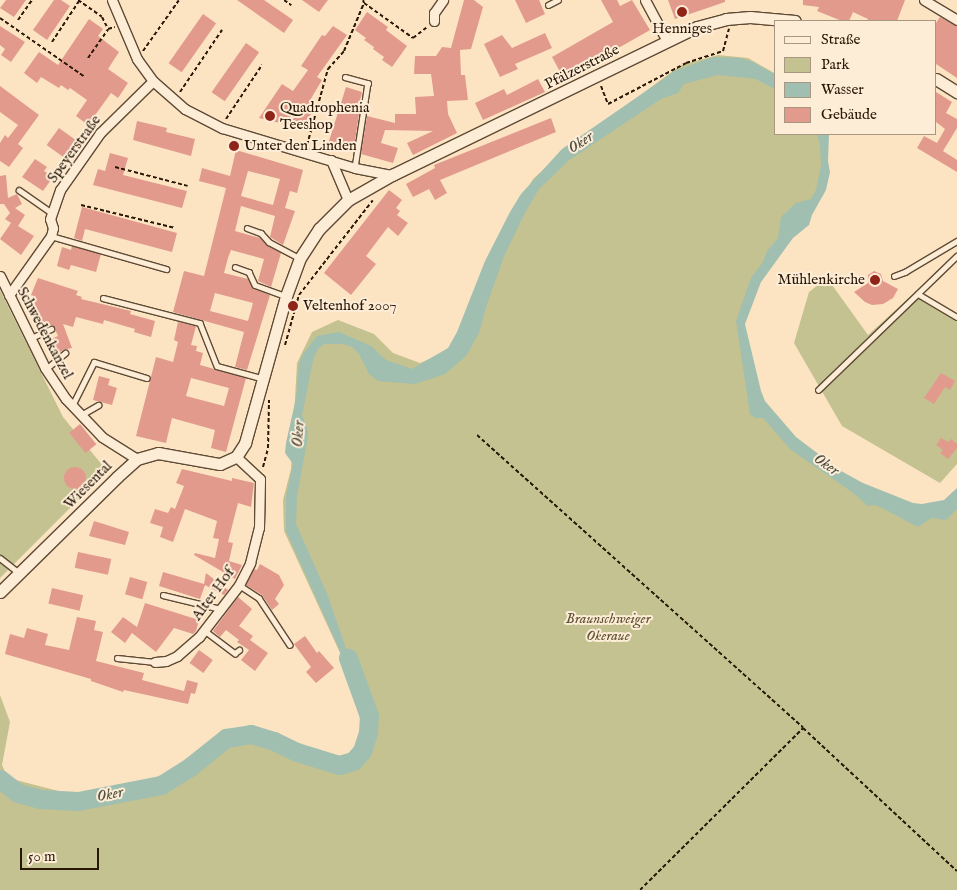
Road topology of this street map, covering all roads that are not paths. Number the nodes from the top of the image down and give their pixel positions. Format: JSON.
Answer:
{"nodes":[{"id":1,"x":112,"y":0,"type":"edge"},
{"id":2,"x":443,"y":0,"type":"edge"},
{"id":3,"x":558,"y":0,"type":"edge"},
{"id":4,"x":645,"y":0,"type":"edge"},
{"id":5,"x":924,"y":0,"type":"edge"},
{"id":6,"x":548,"y":6,"type":"dead end"},
{"id":7,"x":783,"y":20,"type":"edge"},
{"id":8,"x":957,"y":20,"type":"edge"},
{"id":9,"x":434,"y":21,"type":"road end"},
{"id":10,"x":667,"y":41,"type":"junction"},
{"id":11,"x":345,"y":77,"type":"dead end"},
{"id":12,"x":937,"y":80,"type":"edge"},
{"id":13,"x":153,"y":81,"type":"junction"},
{"id":14,"x":957,"y":92,"type":"edge"},
{"id":15,"x":331,"y":160,"type":"junction"},
{"id":16,"x":355,"y":168,"type":"junction"},
{"id":17,"x":392,"y":175,"type":"junction"},
{"id":18,"x":19,"y":190,"type":"dead end"},
{"id":19,"x":348,"y":200,"type":"junction"},
{"id":20,"x":52,"y":213,"type":"junction"},
{"id":21,"x":247,"y":228,"type":"dead end"},
{"id":22,"x":51,"y":236,"type":"junction"},
{"id":23,"x":957,"y":241,"type":"edge"},
{"id":24,"x":957,"y":256,"type":"edge"},
{"id":25,"x":300,"y":258,"type":"junction"},
{"id":26,"x":235,"y":268,"type":"dead end"},
{"id":27,"x":166,"y":270,"type":"dead end"},
{"id":28,"x":0,"y":276,"type":"edge"},
{"id":29,"x":894,"y":276,"type":"dead end"},
{"id":30,"x":918,"y":294,"type":"junction"},
{"id":31,"x":9,"y":295,"type":"junction"},
{"id":32,"x":286,"y":296,"type":"junction"},
{"id":33,"x":103,"y":298,"type":"dead end"},
{"id":34,"x":957,"y":317,"type":"edge"},
{"id":35,"x":51,"y":329,"type":"dead end"},
{"id":36,"x":31,"y":338,"type":"junction"},
{"id":37,"x":65,"y":353,"type":"dead end"},
{"id":38,"x":46,"y":369,"type":"junction"},
{"id":39,"x":148,"y":378,"type":"dead end"},
{"id":40,"x":263,"y":379,"type":"junction"},
{"id":41,"x":818,"y":390,"type":"dead end"},
{"id":42,"x":98,"y":405,"type":"dead end"},
{"id":43,"x":72,"y":406,"type":"junction"},
{"id":44,"x":81,"y":415,"type":"junction"},
{"id":45,"x":236,"y":457,"type":"junction"},
{"id":46,"x":137,"y":459,"type":"junction"},
{"id":47,"x":0,"y":558,"type":"edge"},
{"id":48,"x":19,"y":573,"type":"junction"},
{"id":49,"x":239,"y":585,"type":"junction"},
{"id":50,"x":0,"y":592,"type":"edge"},
{"id":51,"x":163,"y":595,"type":"dead end"},
{"id":52,"x":221,"y":608,"type":"junction"},
{"id":53,"x":204,"y":630,"type":"junction"},
{"id":54,"x":290,"y":645,"type":"dead end"},
{"id":55,"x":239,"y":650,"type":"dead end"},
{"id":56,"x":117,"y":658,"type":"dead end"},
{"id":57,"x":154,"y":662,"type":"joint"}],
"edges":[{"from":1,"to":13,"type":"street"},
{"from":2,"to":9,"type":"street"},
{"from":3,"to":6,"type":"lane"},
{"from":4,"to":10,"type":"street"},
{"from":5,"to":8,"type":"street"},
{"from":7,"to":10,"type":"street","name":"Pfälzerstraße"},
{"from":10,"to":17,"type":"street","name":"Pfälzerstraße"},
{"from":11,"to":16,"type":"lane"},
{"from":12,"to":14,"type":"street"},
{"from":13,"to":15,"type":"street"},
{"from":13,"to":20,"type":"street","name":"Speyerstraße"},
{"from":15,"to":16,"type":"street"},
{"from":15,"to":19,"type":"street"},
{"from":16,"to":17,"type":"street"},
{"from":17,"to":19,"type":"street"},
{"from":18,"to":20,"type":"lane"},
{"from":19,"to":25,"type":"street"},
{"from":20,"to":22,"type":"street","name":"Speyerstraße"},
{"from":21,"to":25,"type":"lane"},
{"from":22,"to":27,"type":"lane"},
{"from":22,"to":31,"type":"street"},
{"from":23,"to":29,"type":"lane"},
{"from":24,"to":30,"type":"lane"},
{"from":25,"to":32,"type":"street"},
{"from":26,"to":32,"type":"lane"},
{"from":28,"to":31,"type":"street","name":"Schwedenkanzel"},
{"from":30,"to":34,"type":"lane"},
{"from":30,"to":41,"type":"lane"},
{"from":31,"to":36,"type":"street","name":"Schwedenkanzel"},
{"from":32,"to":40,"type":"street"},
{"from":33,"to":40,"type":"lane"},
{"from":35,"to":36,"type":"lane"},
{"from":36,"to":38,"type":"street","name":"Schwedenkanzel"},
{"from":37,"to":38,"type":"lane"},
{"from":38,"to":43,"type":"street","name":"Schwedenkanzel"},
{"from":39,"to":43,"type":"lane"},
{"from":40,"to":45,"type":"street"},
{"from":42,"to":44,"type":"lane"},
{"from":43,"to":44,"type":"street","name":"Schwedenkanzel"},
{"from":44,"to":46,"type":"street","name":"Schwedenkanzel"},
{"from":45,"to":46,"type":"street","name":"Wiesental"},
{"from":45,"to":49,"type":"street","name":"Alter Hof"},
{"from":46,"to":48,"type":"street","name":"Wiesental"},
{"from":47,"to":48,"type":"lane"},
{"from":48,"to":50,"type":"street","name":"Wiesental"},
{"from":49,"to":52,"type":"street","name":"Alter Hof"},
{"from":49,"to":54,"type":"lane"},
{"from":51,"to":52,"type":"lane"},
{"from":52,"to":53,"type":"street","name":"Alter Hof"},
{"from":53,"to":55,"type":"lane"},
{"from":53,"to":57,"type":"street","name":"Alter Hof"},
{"from":56,"to":57,"type":"lane","name":"Alter Hof"}]}
